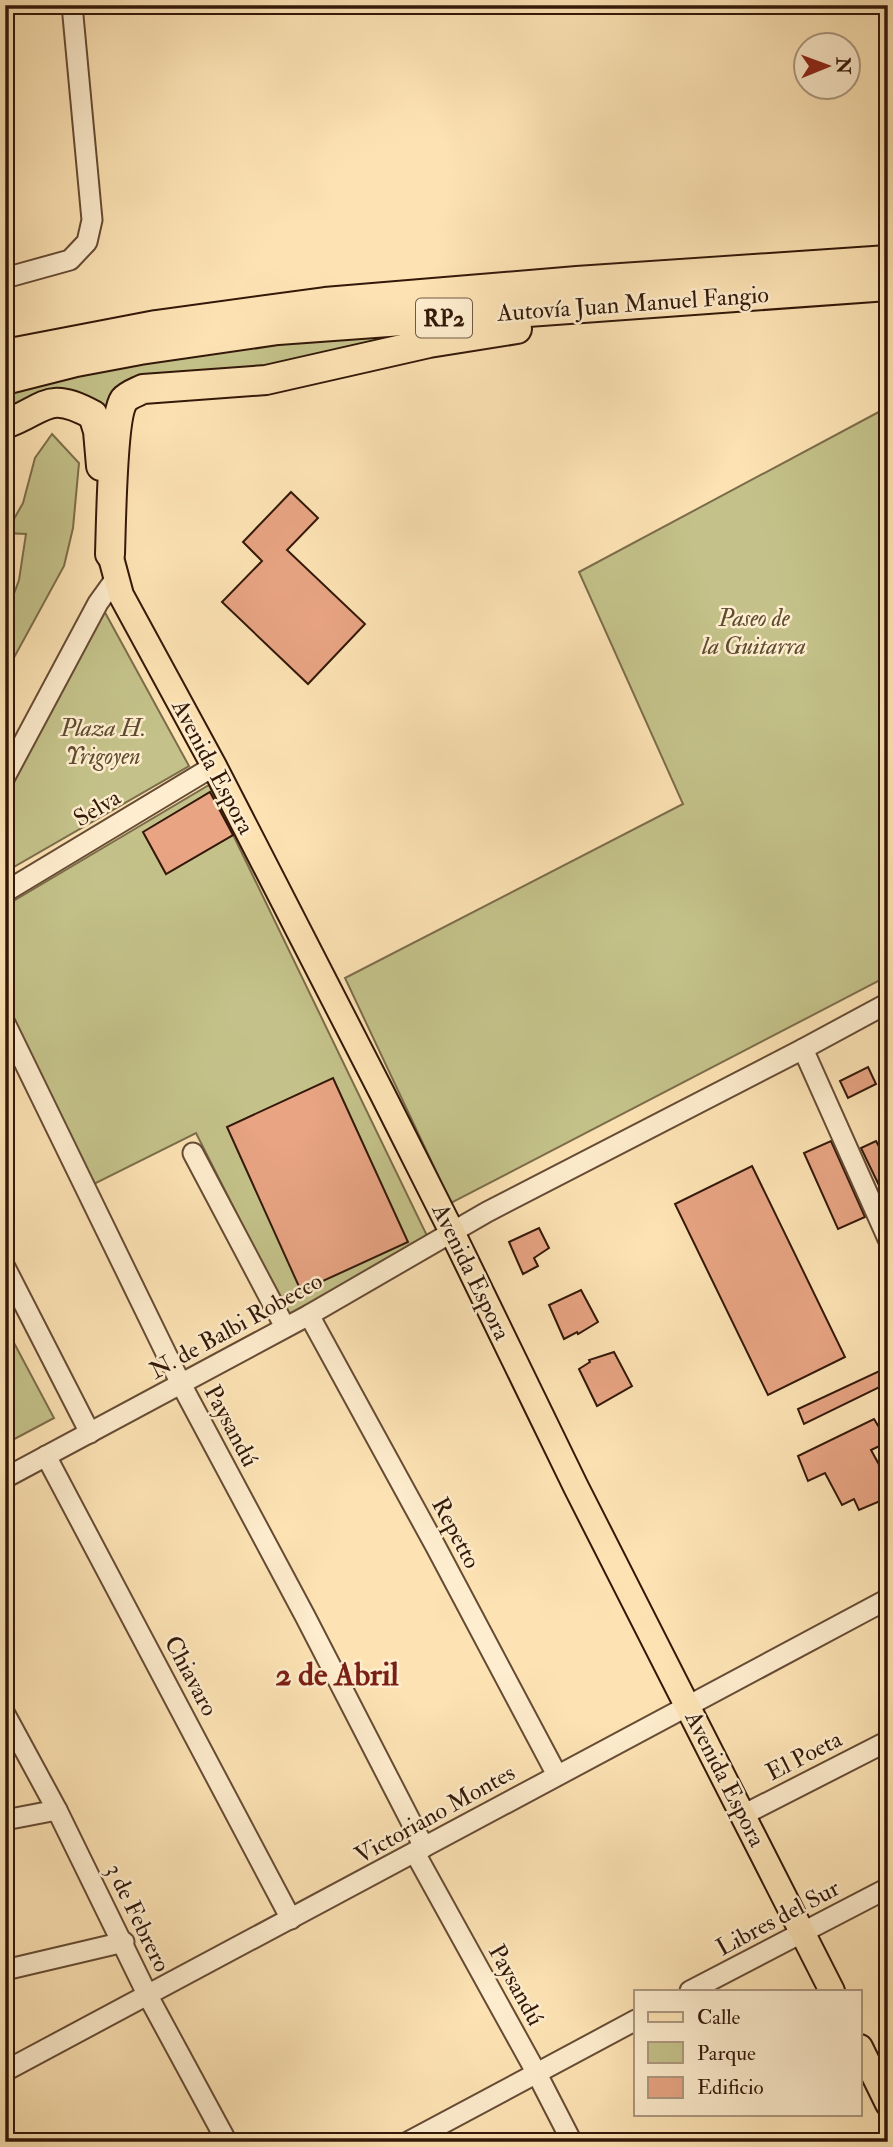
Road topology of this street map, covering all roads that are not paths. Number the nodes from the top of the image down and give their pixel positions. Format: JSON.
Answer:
{"nodes":[{"id":1,"x":72,"y":5,"type":"edge"},
{"id":2,"x":888,"y":260,"type":"edge"},
{"id":3,"x":5,"y":278,"type":"edge"},
{"id":4,"x":888,"y":286,"type":"edge"},
{"id":5,"x":705,"y":299,"type":"junction"},
{"id":6,"x":5,"y":354,"type":"edge"},
{"id":7,"x":5,"y":380,"type":"edge"},
{"id":8,"x":5,"y":424,"type":"edge"},
{"id":9,"x":113,"y":566,"type":"junction"},
{"id":10,"x":214,"y":766,"type":"junction"},
{"id":11,"x":5,"y":777,"type":"edge"},
{"id":12,"x":5,"y":892,"type":"edge"},
{"id":13,"x":888,"y":1003,"type":"edge"},
{"id":14,"x":5,"y":1023,"type":"edge"},
{"id":15,"x":803,"y":1049,"type":"junction"},
{"id":16,"x":193,"y":1153,"type":"dead end"},
{"id":17,"x":452,"y":1232,"type":"junction"},
{"id":18,"x":888,"y":1239,"type":"edge"},
{"id":19,"x":5,"y":1267,"type":"edge"},
{"id":20,"x":309,"y":1315,"type":"junction"},
{"id":21,"x":285,"y":1328,"type":"junction"},
{"id":22,"x":181,"y":1384,"type":"junction"},
{"id":23,"x":90,"y":1433,"type":"junction"},
{"id":24,"x":46,"y":1456,"type":"junction"},
{"id":25,"x":5,"y":1478,"type":"edge"},
{"id":26,"x":888,"y":1599,"type":"edge"},
{"id":27,"x":688,"y":1705,"type":"junction"},
{"id":28,"x":5,"y":1714,"type":"edge"},
{"id":29,"x":888,"y":1741,"type":"edge"},
{"id":30,"x":557,"y":1775,"type":"junction"},
{"id":31,"x":57,"y":1810,"type":"junction"},
{"id":32,"x":743,"y":1815,"type":"junction"},
{"id":33,"x":5,"y":1820,"type":"edge"},
{"id":34,"x":420,"y":1850,"type":"junction"},
{"id":35,"x":888,"y":1888,"type":"edge"},
{"id":36,"x":291,"y":1919,"type":"junction"},
{"id":37,"x":803,"y":1932,"type":"junction"},
{"id":38,"x":124,"y":1942,"type":"junction"},
{"id":39,"x":5,"y":1970,"type":"edge"},
{"id":40,"x":692,"y":1990,"type":"edge"},
{"id":41,"x":832,"y":1990,"type":"edge"},
{"id":42,"x":148,"y":1996,"type":"junction"},
{"id":43,"x":634,"y":2021,"type":"edge"},
{"id":44,"x":862,"y":2051,"type":"edge"},
{"id":45,"x":5,"y":2071,"type":"edge"},
{"id":46,"x":536,"y":2072,"type":"junction"},
{"id":47,"x":888,"y":2104,"type":"edge"},
{"id":48,"x":228,"y":2142,"type":"edge"},
{"id":49,"x":408,"y":2142,"type":"edge"},
{"id":50,"x":572,"y":2142,"type":"edge"}],
"edges":[{"from":1,"to":3,"type":"street"},
{"from":2,"to":6,"type":"highway","name":"Autovía Juan Manuel Fangio","number":"RP2"},
{"from":4,"to":5,"type":"highway","name":"Autovía Juan Manuel Fangio","number":"RP2"},
{"from":5,"to":7,"type":"highway","name":"Autovía Juan Manuel Fangio","number":"RP2"},
{"from":5,"to":9,"type":"highway"},
{"from":8,"to":9,"type":"highway"},
{"from":9,"to":10,"type":"main road","name":"Avenida Espora"},
{"from":9,"to":11,"type":"street"},
{"from":10,"to":12,"type":"street","name":"Selva"},
{"from":10,"to":17,"type":"main road","name":"Avenida Espora"},
{"from":13,"to":15,"type":"street","name":"N. de Balbi Robecco"},
{"from":14,"to":22,"type":"street","name":"Paysandú"},
{"from":15,"to":17,"type":"street","name":"N. de Balbi Robecco"},
{"from":15,"to":18,"type":"street"},
{"from":16,"to":21,"type":"street"},
{"from":17,"to":20,"type":"street","name":"N. de Balbi Robecco"},
{"from":17,"to":27,"type":"main road","name":"Avenida Espora"},
{"from":19,"to":23,"type":"street"},
{"from":20,"to":21,"type":"street","name":"N. de Balbi Robecco"},
{"from":20,"to":30,"type":"street","name":"Repetto"},
{"from":21,"to":22,"type":"street","name":"N. de Balbi Robecco"},
{"from":22,"to":23,"type":"street","name":"N. de Balbi Robecco"},
{"from":22,"to":34,"type":"street","name":"Paysandú"},
{"from":23,"to":24,"type":"street","name":"N. de Balbi Robecco"},
{"from":24,"to":25,"type":"street","name":"N. de Balbi Robecco"},
{"from":24,"to":36,"type":"street","name":"Chiavaro"},
{"from":26,"to":27,"type":"street","name":"Victoriano Montes"},
{"from":27,"to":30,"type":"street","name":"Victoriano Montes"},
{"from":27,"to":32,"type":"main road","name":"Avenida Espora"},
{"from":28,"to":31,"type":"street","name":"3 de Febrero"},
{"from":29,"to":32,"type":"street","name":"El Poeta"},
{"from":30,"to":34,"type":"street","name":"Victoriano Montes"},
{"from":31,"to":33,"type":"street"},
{"from":31,"to":38,"type":"street","name":"3 de Febrero"},
{"from":32,"to":37,"type":"main road","name":"Avenida Espora"},
{"from":34,"to":36,"type":"street","name":"Victoriano Montes"},
{"from":34,"to":46,"type":"street","name":"Paysandú"},
{"from":35,"to":37,"type":"street","name":"Libres del Sur"},
{"from":36,"to":42,"type":"street","name":"Victoriano Montes"},
{"from":37,"to":40,"type":"street","name":"Libres del Sur"},
{"from":37,"to":41,"type":"main road","name":"Avenida Espora"},
{"from":38,"to":39,"type":"street"},
{"from":38,"to":42,"type":"street","name":"3 de Febrero"},
{"from":42,"to":45,"type":"street","name":"Victoriano Montes"},
{"from":42,"to":48,"type":"street","name":"3 de Febrero"},
{"from":43,"to":46,"type":"street"},
{"from":44,"to":47,"type":"main road"},
{"from":46,"to":49,"type":"street"},
{"from":46,"to":50,"type":"street","name":"Paysandú"}]}
